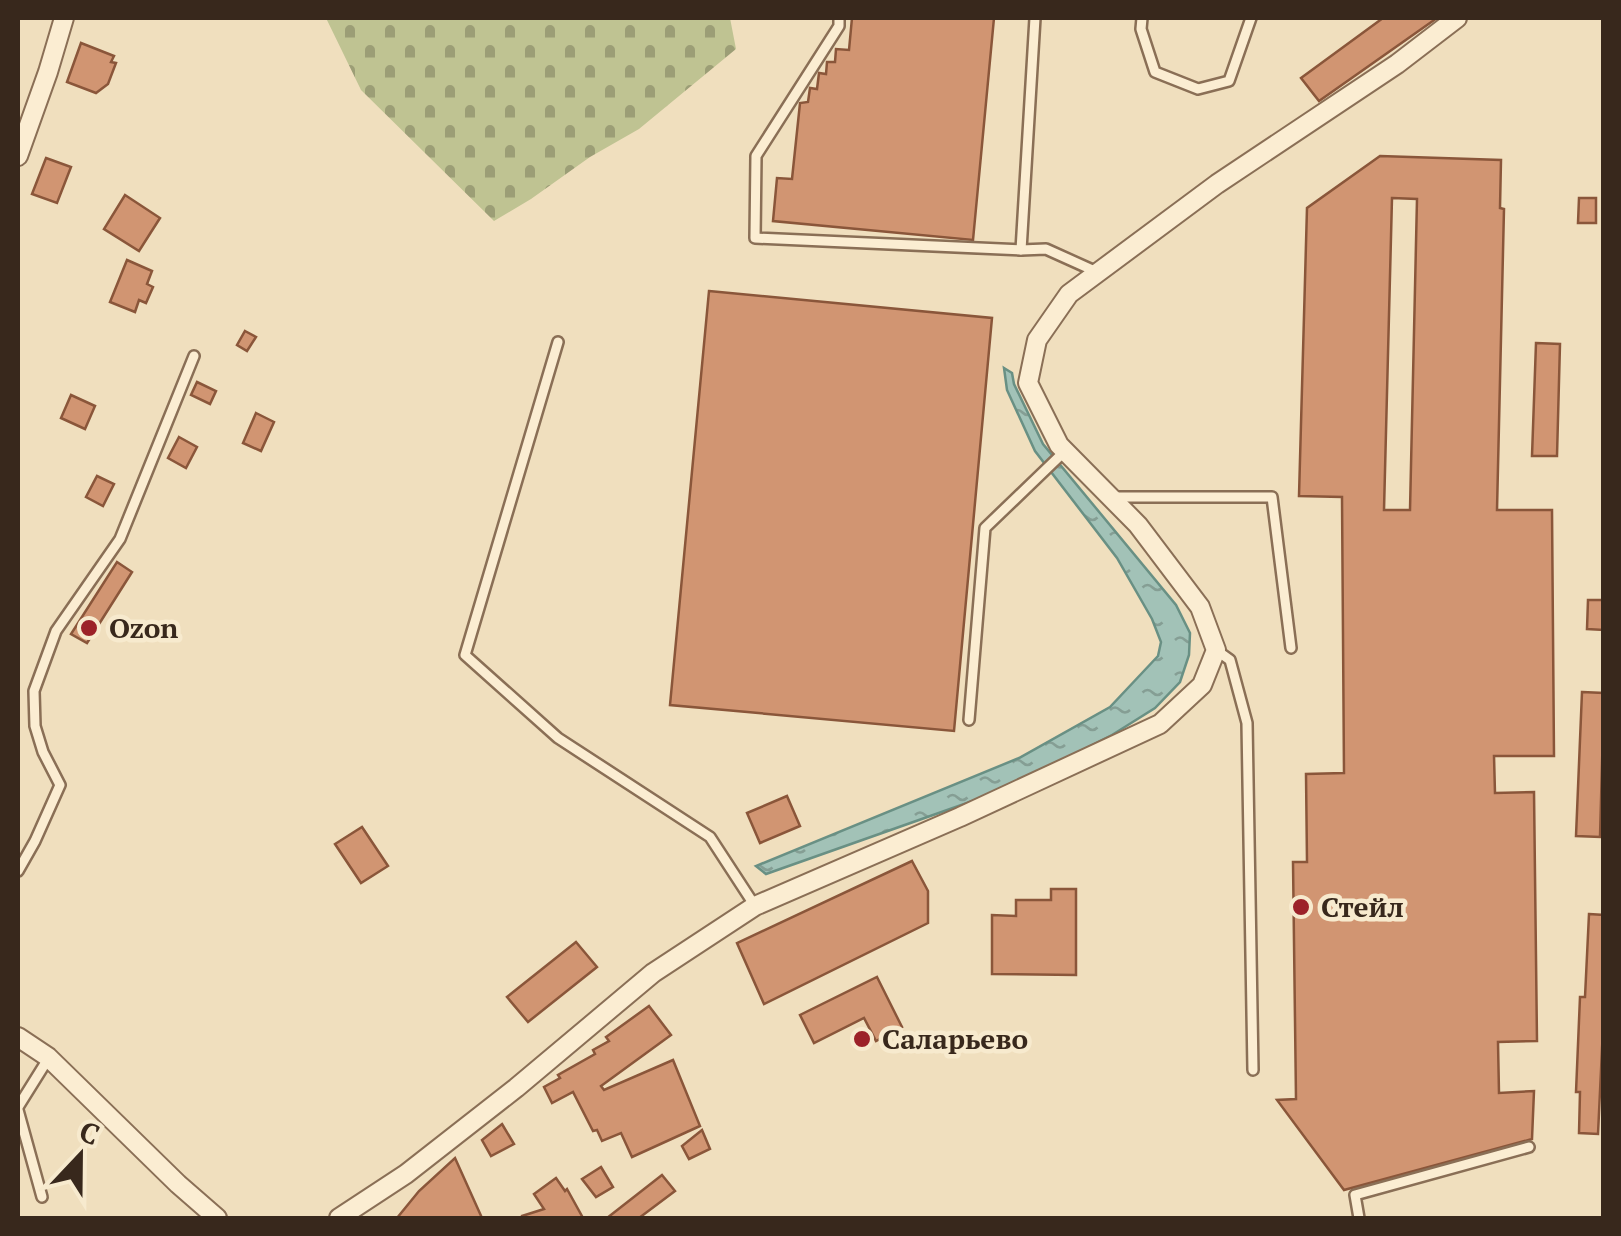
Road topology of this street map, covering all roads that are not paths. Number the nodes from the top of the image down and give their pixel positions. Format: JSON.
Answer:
{"nodes":[{"id":1,"x":64,"y":18,"type":"edge"},
{"id":2,"x":838,"y":18,"type":"edge"},
{"id":3,"x":1035,"y":18,"type":"edge"},
{"id":4,"x":1142,"y":18,"type":"edge"},
{"id":5,"x":1251,"y":18,"type":"edge"},
{"id":6,"x":1457,"y":18,"type":"edge"},
{"id":7,"x":18,"y":156,"type":"edge"},
{"id":8,"x":1020,"y":250,"type":"junction"},
{"id":9,"x":1098,"y":272,"type":"junction"},
{"id":10,"x":558,"y":342,"type":"dead end"},
{"id":11,"x":194,"y":356,"type":"dead end"},
{"id":12,"x":1065,"y":450,"type":"junction"},
{"id":13,"x":1108,"y":497,"type":"junction"},
{"id":14,"x":1290,"y":648,"type":"dead end"},
{"id":15,"x":1216,"y":650,"type":"junction"},
{"id":16,"x":970,"y":720,"type":"dead end"},
{"id":17,"x":18,"y":871,"type":"edge"},
{"id":18,"x":755,"y":906,"type":"junction"},
{"id":19,"x":18,"y":1037,"type":"edge"},
{"id":20,"x":48,"y":1057,"type":"junction"},
{"id":21,"x":1253,"y":1070,"type":"dead end"},
{"id":22,"x":18,"y":1108,"type":"edge"},
{"id":23,"x":1528,"y":1147,"type":"dead end"},
{"id":24,"x":42,"y":1197,"type":"dead end"},
{"id":25,"x":217,"y":1218,"type":"edge"},
{"id":26,"x":339,"y":1218,"type":"edge"},
{"id":27,"x":1359,"y":1218,"type":"edge"}],
"edges":[{"from":1,"to":7,"type":"street"},
{"from":2,"to":8,"type":"lane"},
{"from":3,"to":8,"type":"lane"},
{"from":4,"to":5,"type":"lane"},
{"from":6,"to":9,"type":"street"},
{"from":8,"to":9,"type":"lane"},
{"from":9,"to":12,"type":"street"},
{"from":10,"to":18,"type":"lane"},
{"from":11,"to":17,"type":"lane"},
{"from":12,"to":13,"type":"street"},
{"from":12,"to":16,"type":"lane"},
{"from":13,"to":14,"type":"lane"},
{"from":13,"to":15,"type":"street"},
{"from":15,"to":18,"type":"street"},
{"from":15,"to":21,"type":"lane"},
{"from":18,"to":26,"type":"street"},
{"from":19,"to":20,"type":"street"},
{"from":20,"to":22,"type":"lane"},
{"from":20,"to":25,"type":"street"},
{"from":22,"to":24,"type":"lane"},
{"from":23,"to":27,"type":"lane"}]}
